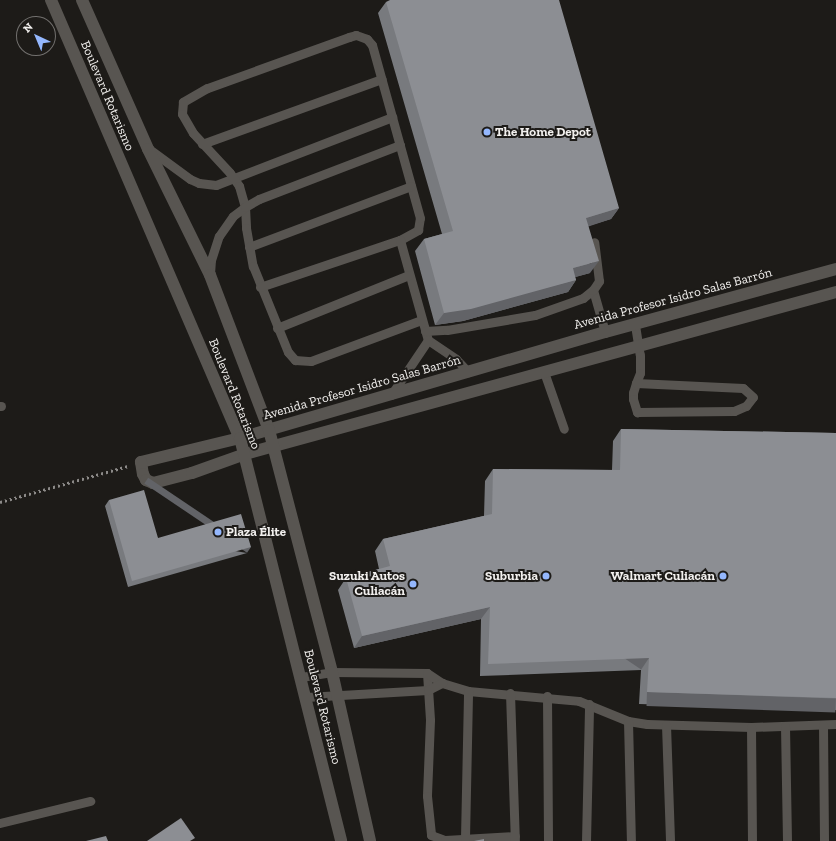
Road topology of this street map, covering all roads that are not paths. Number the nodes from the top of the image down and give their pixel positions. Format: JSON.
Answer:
{"nodes":[{"id":1,"x":50,"y":0,"type":"edge"},
{"id":2,"x":82,"y":0,"type":"edge"},
{"id":3,"x":382,"y":80,"type":"junction"},
{"id":4,"x":392,"y":117,"type":"junction"},
{"id":5,"x":202,"y":144,"type":"junction"},
{"id":6,"x":400,"y":145,"type":"junction"},
{"id":7,"x":148,"y":149,"type":"junction"},
{"id":8,"x":235,"y":178,"type":"junction"},
{"id":9,"x":411,"y":186,"type":"junction"},
{"id":10,"x":245,"y":207,"type":"junction"},
{"id":11,"x":400,"y":240,"type":"junction"},
{"id":12,"x":594,"y":242,"type":"edge"},
{"id":13,"x":249,"y":248,"type":"junction"},
{"id":14,"x":836,"y":269,"type":"edge"},
{"id":15,"x":210,"y":275,"type":"junction"},
{"id":16,"x":409,"y":275,"type":"junction"},
{"id":17,"x":260,"y":287,"type":"junction"},
{"id":18,"x":594,"y":290,"type":"junction"},
{"id":19,"x":836,"y":292,"type":"edge"},
{"id":20,"x":421,"y":320,"type":"junction"},
{"id":21,"x":635,"y":325,"type":"junction"},
{"id":22,"x":278,"y":328,"type":"junction"},
{"id":23,"x":605,"y":332,"type":"junction"},
{"id":24,"x":427,"y":335,"type":"junction"},
{"id":25,"x":638,"y":346,"type":"junction"},
{"id":26,"x":468,"y":372,"type":"junction"},
{"id":27,"x":544,"y":372,"type":"junction"},
{"id":28,"x":636,"y":383,"type":"junction"},
{"id":29,"x":391,"y":395,"type":"junction"},
{"id":30,"x":564,"y":429,"type":"dead end"},
{"id":31,"x":269,"y":430,"type":"junction"},
{"id":32,"x":240,"y":438,"type":"junction"},
{"id":33,"x":273,"y":446,"type":"junction"},
{"id":34,"x":245,"y":454,"type":"junction"},
{"id":35,"x":332,"y":672,"type":"junction"},
{"id":36,"x":427,"y":673,"type":"junction"},
{"id":37,"x":301,"y":677,"type":"junction"},
{"id":38,"x":442,"y":683,"type":"junction"},
{"id":39,"x":428,"y":690,"type":"junction"},
{"id":40,"x":468,"y":690,"type":"junction"},
{"id":41,"x":510,"y":693,"type":"junction"},
{"id":42,"x":336,"y":694,"type":"junction"},
{"id":43,"x":547,"y":696,"type":"junction"},
{"id":44,"x":306,"y":697,"type":"junction"},
{"id":45,"x":589,"y":704,"type":"junction"},
{"id":46,"x":628,"y":721,"type":"junction"},
{"id":47,"x":823,"y":724,"type":"junction"},
{"id":48,"x":836,"y":724,"type":"edge"},
{"id":49,"x":666,"y":725,"type":"junction"},
{"id":50,"x":784,"y":726,"type":"junction"},
{"id":51,"x":751,"y":727,"type":"junction"},
{"id":52,"x":90,"y":801,"type":"dead end"},
{"id":53,"x":0,"y":823,"type":"edge"},
{"id":54,"x":465,"y":838,"type":"junction"},
{"id":55,"x":515,"y":839,"type":"edge"},
{"id":56,"x":341,"y":841,"type":"edge"},
{"id":57,"x":370,"y":841,"type":"edge"},
{"id":58,"x":548,"y":841,"type":"edge"},
{"id":59,"x":586,"y":841,"type":"edge"},
{"id":60,"x":631,"y":841,"type":"edge"},
{"id":61,"x":670,"y":841,"type":"edge"},
{"id":62,"x":752,"y":841,"type":"edge"},
{"id":63,"x":786,"y":841,"type":"edge"},
{"id":64,"x":824,"y":841,"type":"edge"}],
"edges":[{"from":1,"to":32,"type":"street","name":"Boulevard Rotarismo"},
{"from":2,"to":7,"type":"street","name":"Boulevard Rotarismo"},
{"from":3,"to":4,"type":"lane"},
{"from":3,"to":5,"type":"lane"},
{"from":3,"to":5,"type":"lane"},
{"from":4,"to":6,"type":"lane"},
{"from":4,"to":8,"type":"lane"},
{"from":5,"to":8,"type":"lane"},
{"from":6,"to":9,"type":"lane"},
{"from":6,"to":10,"type":"lane"},
{"from":7,"to":8,"type":"lane"},
{"from":7,"to":15,"type":"street","name":"Boulevard Rotarismo"},
{"from":8,"to":10,"type":"lane"},
{"from":9,"to":11,"type":"lane"},
{"from":9,"to":13,"type":"lane"},
{"from":10,"to":13,"type":"lane"},
{"from":10,"to":15,"type":"lane"},
{"from":11,"to":16,"type":"lane"},
{"from":11,"to":17,"type":"lane"},
{"from":12,"to":18,"type":"lane"},
{"from":13,"to":17,"type":"lane"},
{"from":14,"to":21,"type":"street","name":"Avenida Profesor Isidro Salas Barrón"},
{"from":15,"to":31,"type":"street","name":"Boulevard Rotarismo"},
{"from":16,"to":20,"type":"lane"},
{"from":16,"to":22,"type":"lane"},
{"from":17,"to":22,"type":"lane"},
{"from":18,"to":23,"type":"lane"},
{"from":18,"to":24,"type":"lane"},
{"from":19,"to":25,"type":"street"},
{"from":20,"to":22,"type":"lane"},
{"from":20,"to":24,"type":"lane"},
{"from":21,"to":23,"type":"street","name":"Avenida Profesor Isidro Salas Barrón"},
{"from":21,"to":25,"type":"lane"},
{"from":23,"to":26,"type":"street","name":"Avenida Profesor Isidro Salas Barrón"},
{"from":24,"to":26,"type":"lane"},
{"from":24,"to":29,"type":"lane"},
{"from":25,"to":27,"type":"street"},
{"from":25,"to":28,"type":"lane"},
{"from":26,"to":29,"type":"street","name":"Avenida Profesor Isidro Salas Barrón"},
{"from":27,"to":30,"type":"lane"},
{"from":27,"to":33,"type":"street"},
{"from":28,"to":28,"type":"lane"},
{"from":29,"to":31,"type":"street","name":"Avenida Profesor Isidro Salas Barrón"},
{"from":31,"to":32,"type":"street","name":"Avenida Profesor Isidro Salas Barrón"},
{"from":31,"to":33,"type":"street","name":"Boulevard Rotarismo"},
{"from":32,"to":34,"type":"street","name":"Boulevard Rotarismo"},
{"from":32,"to":34,"type":"street","name":"Avenida Profesor Isidro Salas Barrón"},
{"from":33,"to":34,"type":"street"},
{"from":33,"to":35,"type":"street","name":"Boulevard Rotarismo"},
{"from":34,"to":37,"type":"street","name":"Boulevard Rotarismo"},
{"from":35,"to":36,"type":"lane"},
{"from":35,"to":37,"type":"lane"},
{"from":35,"to":42,"type":"street","name":"Boulevard Rotarismo"},
{"from":36,"to":38,"type":"lane"},
{"from":36,"to":39,"type":"lane"},
{"from":37,"to":44,"type":"street","name":"Boulevard Rotarismo"},
{"from":38,"to":39,"type":"lane"},
{"from":38,"to":40,"type":"lane"},
{"from":39,"to":42,"type":"lane"},
{"from":39,"to":54,"type":"lane"},
{"from":40,"to":41,"type":"lane"},
{"from":40,"to":54,"type":"lane"},
{"from":41,"to":43,"type":"lane"},
{"from":41,"to":55,"type":"lane"},
{"from":42,"to":44,"type":"lane"},
{"from":42,"to":57,"type":"street","name":"Boulevard Rotarismo"},
{"from":43,"to":45,"type":"lane"},
{"from":43,"to":58,"type":"lane"},
{"from":44,"to":56,"type":"street","name":"Boulevard Rotarismo"},
{"from":45,"to":46,"type":"lane"},
{"from":45,"to":59,"type":"lane"},
{"from":46,"to":49,"type":"lane"},
{"from":46,"to":60,"type":"lane"},
{"from":47,"to":48,"type":"lane"},
{"from":47,"to":50,"type":"lane"},
{"from":47,"to":64,"type":"lane"},
{"from":49,"to":51,"type":"lane"},
{"from":49,"to":61,"type":"lane"},
{"from":50,"to":51,"type":"lane"},
{"from":50,"to":63,"type":"lane"},
{"from":51,"to":62,"type":"lane"},
{"from":52,"to":53,"type":"lane"},
{"from":54,"to":55,"type":"lane"}]}
